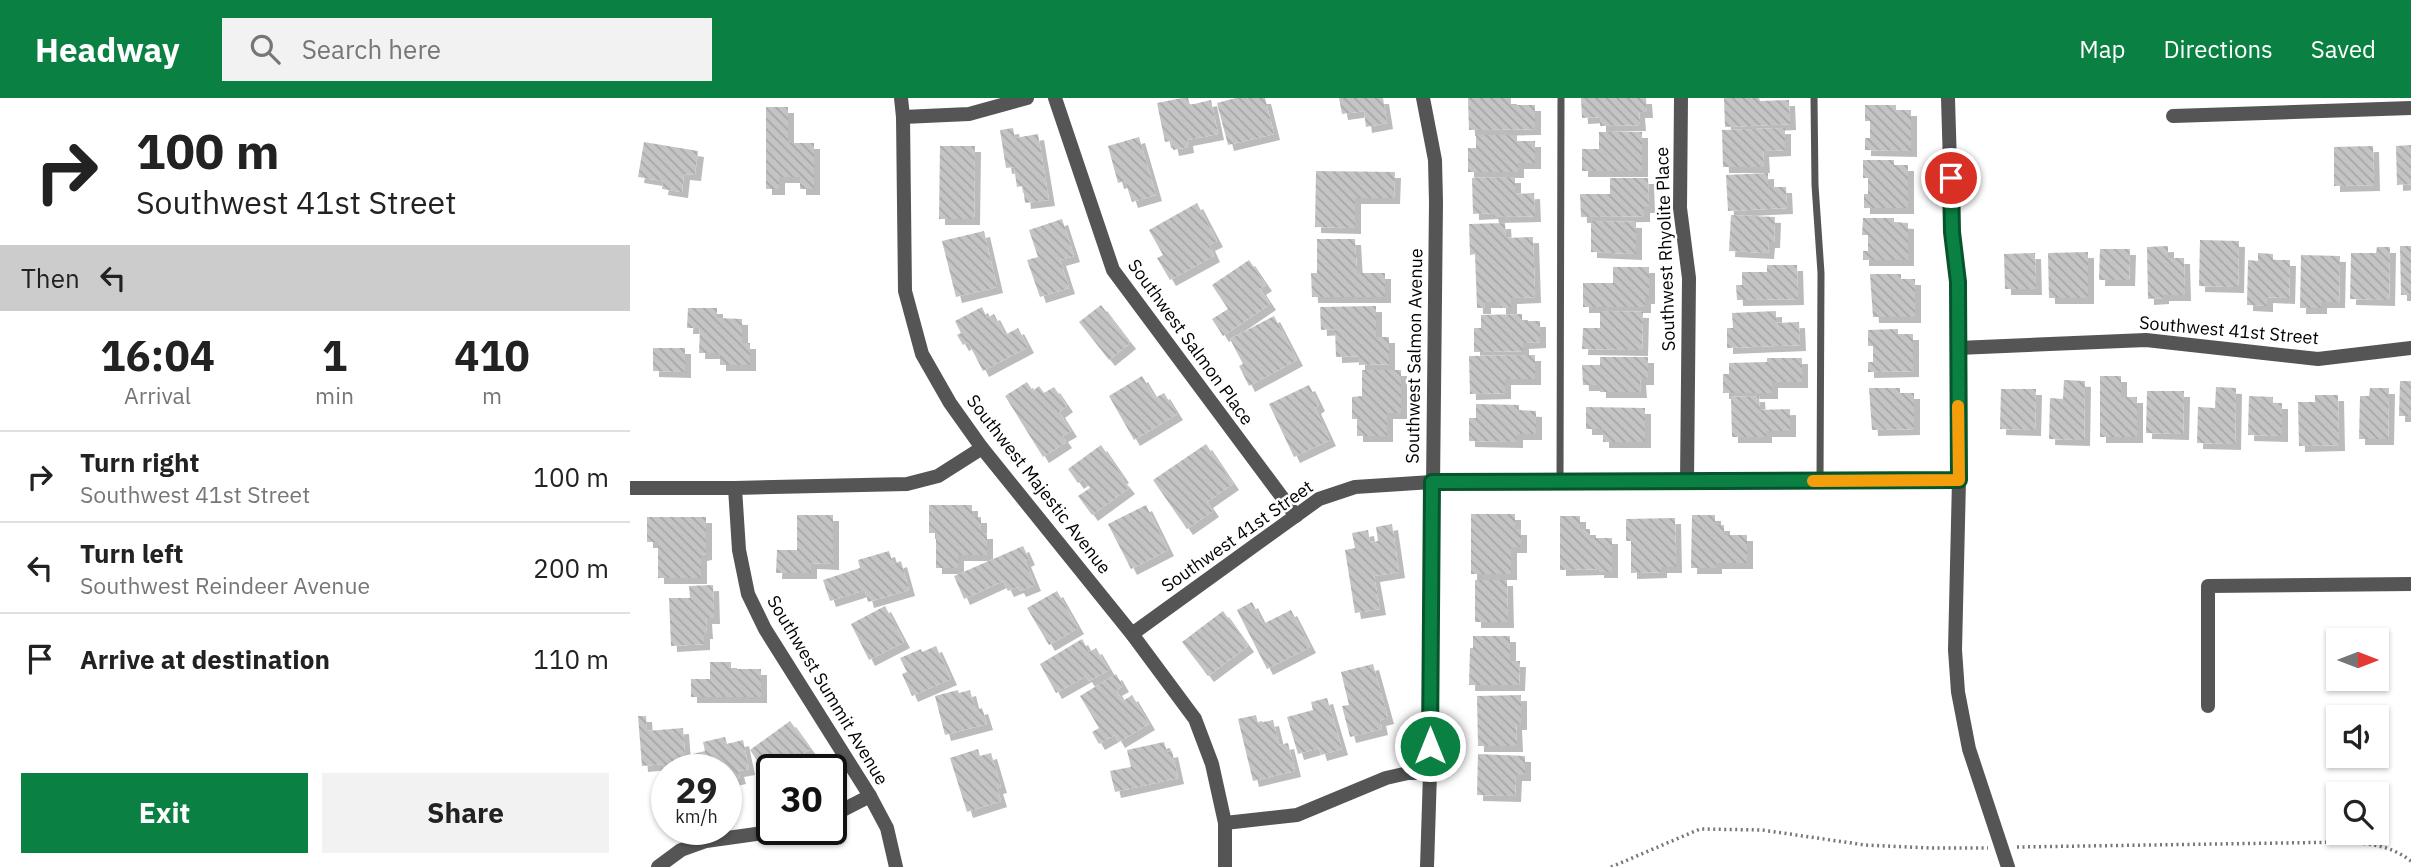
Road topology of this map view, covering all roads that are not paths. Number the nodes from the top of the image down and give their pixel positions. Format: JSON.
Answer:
{"nodes":[{"id":1,"x":901,"y":98,"type":"edge"},
{"id":2,"x":1027,"y":98,"type":"edge"},
{"id":3,"x":1055,"y":98,"type":"edge"},
{"id":4,"x":1423,"y":98,"type":"edge"},
{"id":5,"x":1561,"y":98,"type":"edge"},
{"id":6,"x":1681,"y":98,"type":"edge"},
{"id":7,"x":1814,"y":98,"type":"edge"},
{"id":8,"x":1948,"y":98,"type":"edge"},
{"id":9,"x":2411,"y":108,"type":"edge"},
{"id":10,"x":2173,"y":116,"type":"dead end"},
{"id":11,"x":903,"y":117,"type":"junction"},
{"id":12,"x":1958,"y":348,"type":"junction"},
{"id":13,"x":2411,"y":348,"type":"edge"},
{"id":14,"x":982,"y":448,"type":"junction"},
{"id":15,"x":1959,"y":480,"type":"junction"},
{"id":16,"x":1820,"y":481,"type":"junction"},
{"id":17,"x":1432,"y":482,"type":"junction"},
{"id":18,"x":1687,"y":482,"type":"junction"},
{"id":19,"x":1560,"y":483,"type":"junction"},
{"id":20,"x":630,"y":488,"type":"edge"},
{"id":21,"x":735,"y":488,"type":"junction"},
{"id":22,"x":1296,"y":516,"type":"junction"},
{"id":23,"x":2411,"y":584,"type":"edge"},
{"id":24,"x":1132,"y":634,"type":"junction"},
{"id":25,"x":2208,"y":706,"type":"dead end"},
{"id":26,"x":1430,"y":773,"type":"junction"},
{"id":27,"x":870,"y":796,"type":"junction"},
{"id":28,"x":847,"y":808,"type":"edge"},
{"id":29,"x":1225,"y":823,"type":"junction"},
{"id":30,"x":756,"y":834,"type":"edge"},
{"id":31,"x":658,"y":867,"type":"edge"},
{"id":32,"x":896,"y":867,"type":"edge"},
{"id":33,"x":1225,"y":867,"type":"edge"},
{"id":34,"x":1427,"y":867,"type":"edge"},
{"id":35,"x":2008,"y":867,"type":"edge"}],
"edges":[{"from":1,"to":11,"type":"street","name":"Southwest Majestic Avenue"},
{"from":2,"to":11,"type":"street"},
{"from":3,"to":22,"type":"street","name":"Southwest Salmon Place"},
{"from":4,"to":17,"type":"street","name":"Southwest Salmon Avenue"},
{"from":5,"to":19,"type":"lane"},
{"from":6,"to":18,"type":"street","name":"Southwest Rhyolite Place"},
{"from":7,"to":16,"type":"lane"},
{"from":8,"to":12,"type":"street"},
{"from":9,"to":10,"type":"street"},
{"from":11,"to":14,"type":"street","name":"Southwest Majestic Avenue"},
{"from":12,"to":13,"type":"street","name":"Southwest 41st Street"},
{"from":12,"to":15,"type":"street"},
{"from":14,"to":21,"type":"street"},
{"from":14,"to":24,"type":"street","name":"Southwest Majestic Avenue"},
{"from":15,"to":16,"type":"street","name":"Southwest 41st Street"},
{"from":15,"to":35,"type":"street"},
{"from":16,"to":18,"type":"street","name":"Southwest 41st Street"},
{"from":17,"to":19,"type":"street","name":"Southwest 41st Street"},
{"from":17,"to":22,"type":"street","name":"Southwest 41st Street"},
{"from":17,"to":26,"type":"street","name":"Southwest Salmon Avenue"},
{"from":18,"to":19,"type":"street","name":"Southwest 41st Street"},
{"from":20,"to":21,"type":"street"},
{"from":21,"to":27,"type":"street","name":"Southwest Summit Avenue"},
{"from":22,"to":24,"type":"street","name":"Southwest 41st Street"},
{"from":23,"to":25,"type":"street"},
{"from":24,"to":29,"type":"street","name":"Southwest Majestic Avenue"},
{"from":26,"to":29,"type":"street"},
{"from":26,"to":34,"type":"street","name":"Southwest Salmon Avenue"},
{"from":27,"to":28,"type":"street"},
{"from":27,"to":32,"type":"street","name":"Southwest Summit Avenue"},
{"from":29,"to":33,"type":"street","name":"Southwest Majestic Avenue"},
{"from":30,"to":31,"type":"street"}]}
